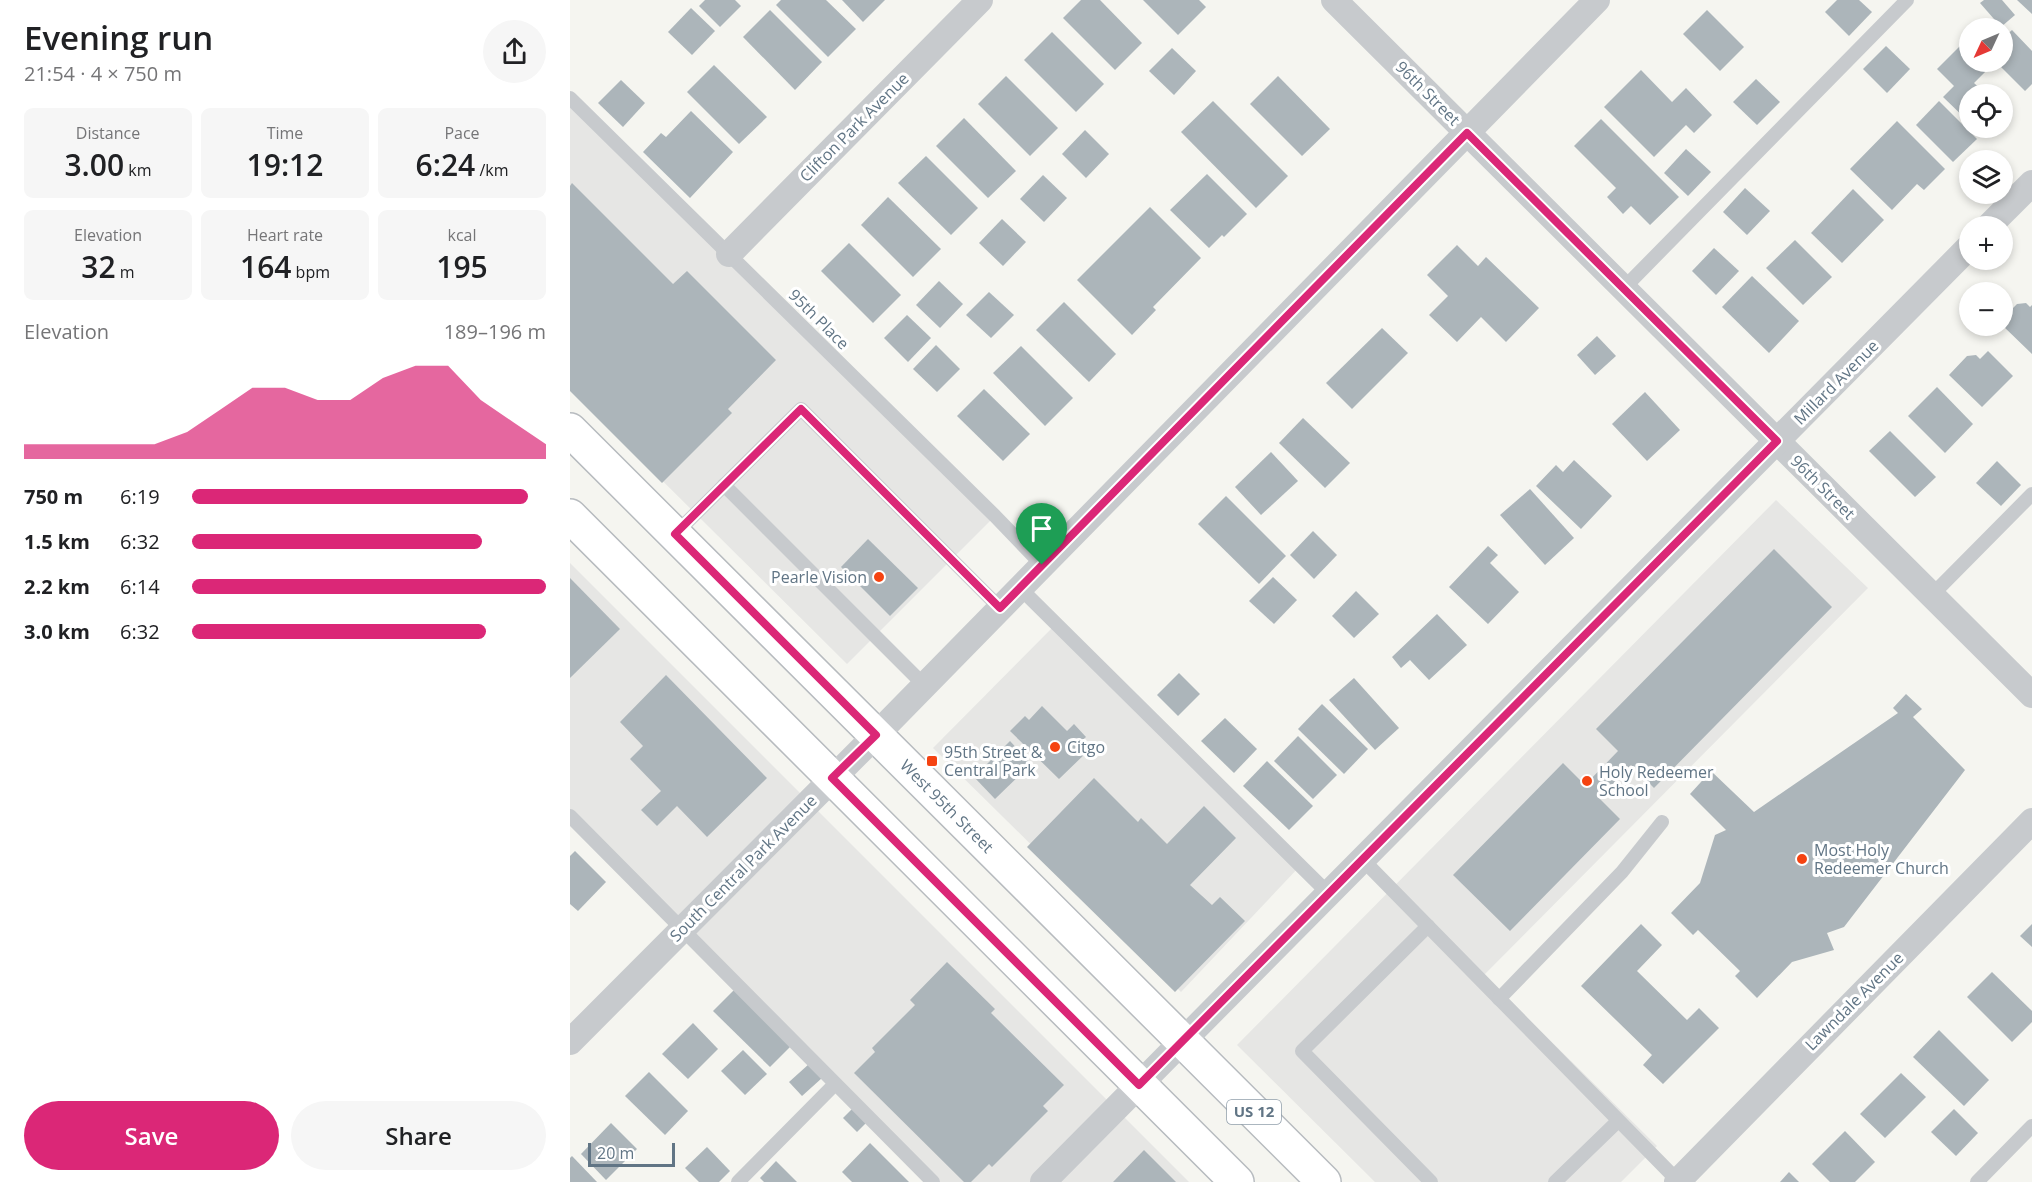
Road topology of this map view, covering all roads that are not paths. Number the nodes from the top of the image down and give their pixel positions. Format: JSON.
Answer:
{"nodes":[{"id":1,"x":980,"y":0,"type":"edge"},
{"id":2,"x":1334,"y":0,"type":"edge"},
{"id":3,"x":1597,"y":0,"type":"edge"},
{"id":4,"x":1907,"y":0,"type":"edge"},
{"id":5,"x":570,"y":98,"type":"edge"},
{"id":6,"x":1467,"y":133,"type":"junction"},
{"id":7,"x":2032,"y":183,"type":"edge"},
{"id":8,"x":1999,"y":216,"type":"edge"},
{"id":9,"x":729,"y":254,"type":"junction"},
{"id":10,"x":1959,"y":257,"type":"edge"},
{"id":11,"x":1624,"y":288,"type":"junction"},
{"id":12,"x":570,"y":430,"type":"edge"},
{"id":13,"x":1777,"y":441,"type":"junction"},
{"id":14,"x":724,"y":485,"type":"junction"},
{"id":15,"x":2032,"y":494,"type":"edge"},
{"id":16,"x":570,"y":516,"type":"edge"},
{"id":17,"x":675,"y":534,"type":"junction"},
{"id":18,"x":1042,"y":565,"type":"junction"},
{"id":19,"x":1020,"y":588,"type":"junction"},
{"id":20,"x":1932,"y":595,"type":"junction"},
{"id":21,"x":1000,"y":608,"type":"junction"},
{"id":22,"x":924,"y":685,"type":"junction"},
{"id":23,"x":2032,"y":695,"type":"edge"},
{"id":24,"x":876,"y":735,"type":"junction"},
{"id":25,"x":832,"y":778,"type":"junction"},
{"id":26,"x":570,"y":816,"type":"edge"},
{"id":27,"x":2032,"y":821,"type":"edge"},
{"id":28,"x":1662,"y":822,"type":"dead end"},
{"id":29,"x":1362,"y":860,"type":"junction"},
{"id":30,"x":1329,"y":894,"type":"junction"},
{"id":31,"x":1428,"y":926,"type":"junction"},
{"id":32,"x":682,"y":929,"type":"junction"},
{"id":33,"x":1499,"y":999,"type":"junction"},
{"id":34,"x":1183,"y":1041,"type":"junction"},
{"id":35,"x":570,"y":1042,"type":"edge"},
{"id":36,"x":835,"y":1084,"type":"junction"},
{"id":37,"x":1139,"y":1085,"type":"junction"},
{"id":38,"x":1618,"y":1121,"type":"junction"},
{"id":39,"x":2032,"y":1126,"type":"edge"},
{"id":40,"x":738,"y":1182,"type":"edge"},
{"id":41,"x":933,"y":1182,"type":"edge"},
{"id":42,"x":1043,"y":1182,"type":"edge"},
{"id":43,"x":1237,"y":1182,"type":"edge"},
{"id":44,"x":1324,"y":1182,"type":"edge"},
{"id":45,"x":1431,"y":1182,"type":"edge"},
{"id":46,"x":1555,"y":1182,"type":"edge"},
{"id":47,"x":1677,"y":1182,"type":"edge"},
{"id":48,"x":1977,"y":1182,"type":"edge"}],
"edges":[{"from":1,"to":9,"type":"street","name":"Clifton Park Avenue"},
{"from":2,"to":6,"type":"street","name":"96th Street"},
{"from":3,"to":6,"type":"street","name":"South Central Park Avenue"},
{"from":4,"to":11,"type":"lane"},
{"from":5,"to":9,"type":"lane","name":"95th Place"},
{"from":6,"to":11,"type":"street","name":"96th Street"},
{"from":6,"to":18,"type":"street","name":"South Central Park Avenue"},
{"from":7,"to":8,"type":"street"},
{"from":9,"to":18,"type":"lane","name":"95th Place"},
{"from":10,"to":13,"type":"street","name":"Millard Avenue"},
{"from":11,"to":13,"type":"street","name":"96th Street"},
{"from":12,"to":17,"type":"main road","name":"West 95th Street","number":"US 12"},
{"from":13,"to":20,"type":"street","name":"96th Street"},
{"from":13,"to":29,"type":"street","name":"Millard Avenue"},
{"from":14,"to":17,"type":"lane"},
{"from":14,"to":21,"type":"lane"},
{"from":14,"to":22,"type":"lane"},
{"from":15,"to":20,"type":"lane"},
{"from":16,"to":25,"type":"main road"},
{"from":17,"to":24,"type":"main road","name":"West 95th Street","number":"US 12"},
{"from":18,"to":19,"type":"street","name":"South Central Park Avenue"},
{"from":19,"to":21,"type":"street","name":"South Central Park Avenue"},
{"from":19,"to":30,"type":"lane"},
{"from":20,"to":23,"type":"street","name":"96th Street"},
{"from":21,"to":22,"type":"street","name":"South Central Park Avenue"},
{"from":22,"to":24,"type":"street","name":"South Central Park Avenue"},
{"from":24,"to":25,"type":"street","name":"South Central Park Avenue"},
{"from":24,"to":34,"type":"main road","name":"West 95th Street","number":"US 12"},
{"from":25,"to":32,"type":"street","name":"South Central Park Avenue"},
{"from":25,"to":37,"type":"main road"},
{"from":26,"to":32,"type":"lane"},
{"from":27,"to":47,"type":"street","name":"Lawndale Avenue"},
{"from":28,"to":33,"type":"lane"},
{"from":29,"to":30,"type":"street","name":"Millard Avenue"},
{"from":29,"to":31,"type":"lane"},
{"from":30,"to":34,"type":"street","name":"Millard Avenue"},
{"from":31,"to":33,"type":"lane"},
{"from":31,"to":45,"type":"lane"},
{"from":32,"to":35,"type":"street","name":"South Central Park Avenue"},
{"from":32,"to":36,"type":"lane"},
{"from":33,"to":38,"type":"lane"},
{"from":34,"to":37,"type":"street","name":"Millard Avenue"},
{"from":34,"to":44,"type":"main road","name":"West 95th Street","number":"US 12"},
{"from":36,"to":40,"type":"lane"},
{"from":36,"to":41,"type":"lane"},
{"from":37,"to":42,"type":"street","name":"Millard Avenue"},
{"from":37,"to":43,"type":"main road"},
{"from":38,"to":46,"type":"lane"},
{"from":38,"to":47,"type":"lane"},
{"from":39,"to":48,"type":"lane"}]}
